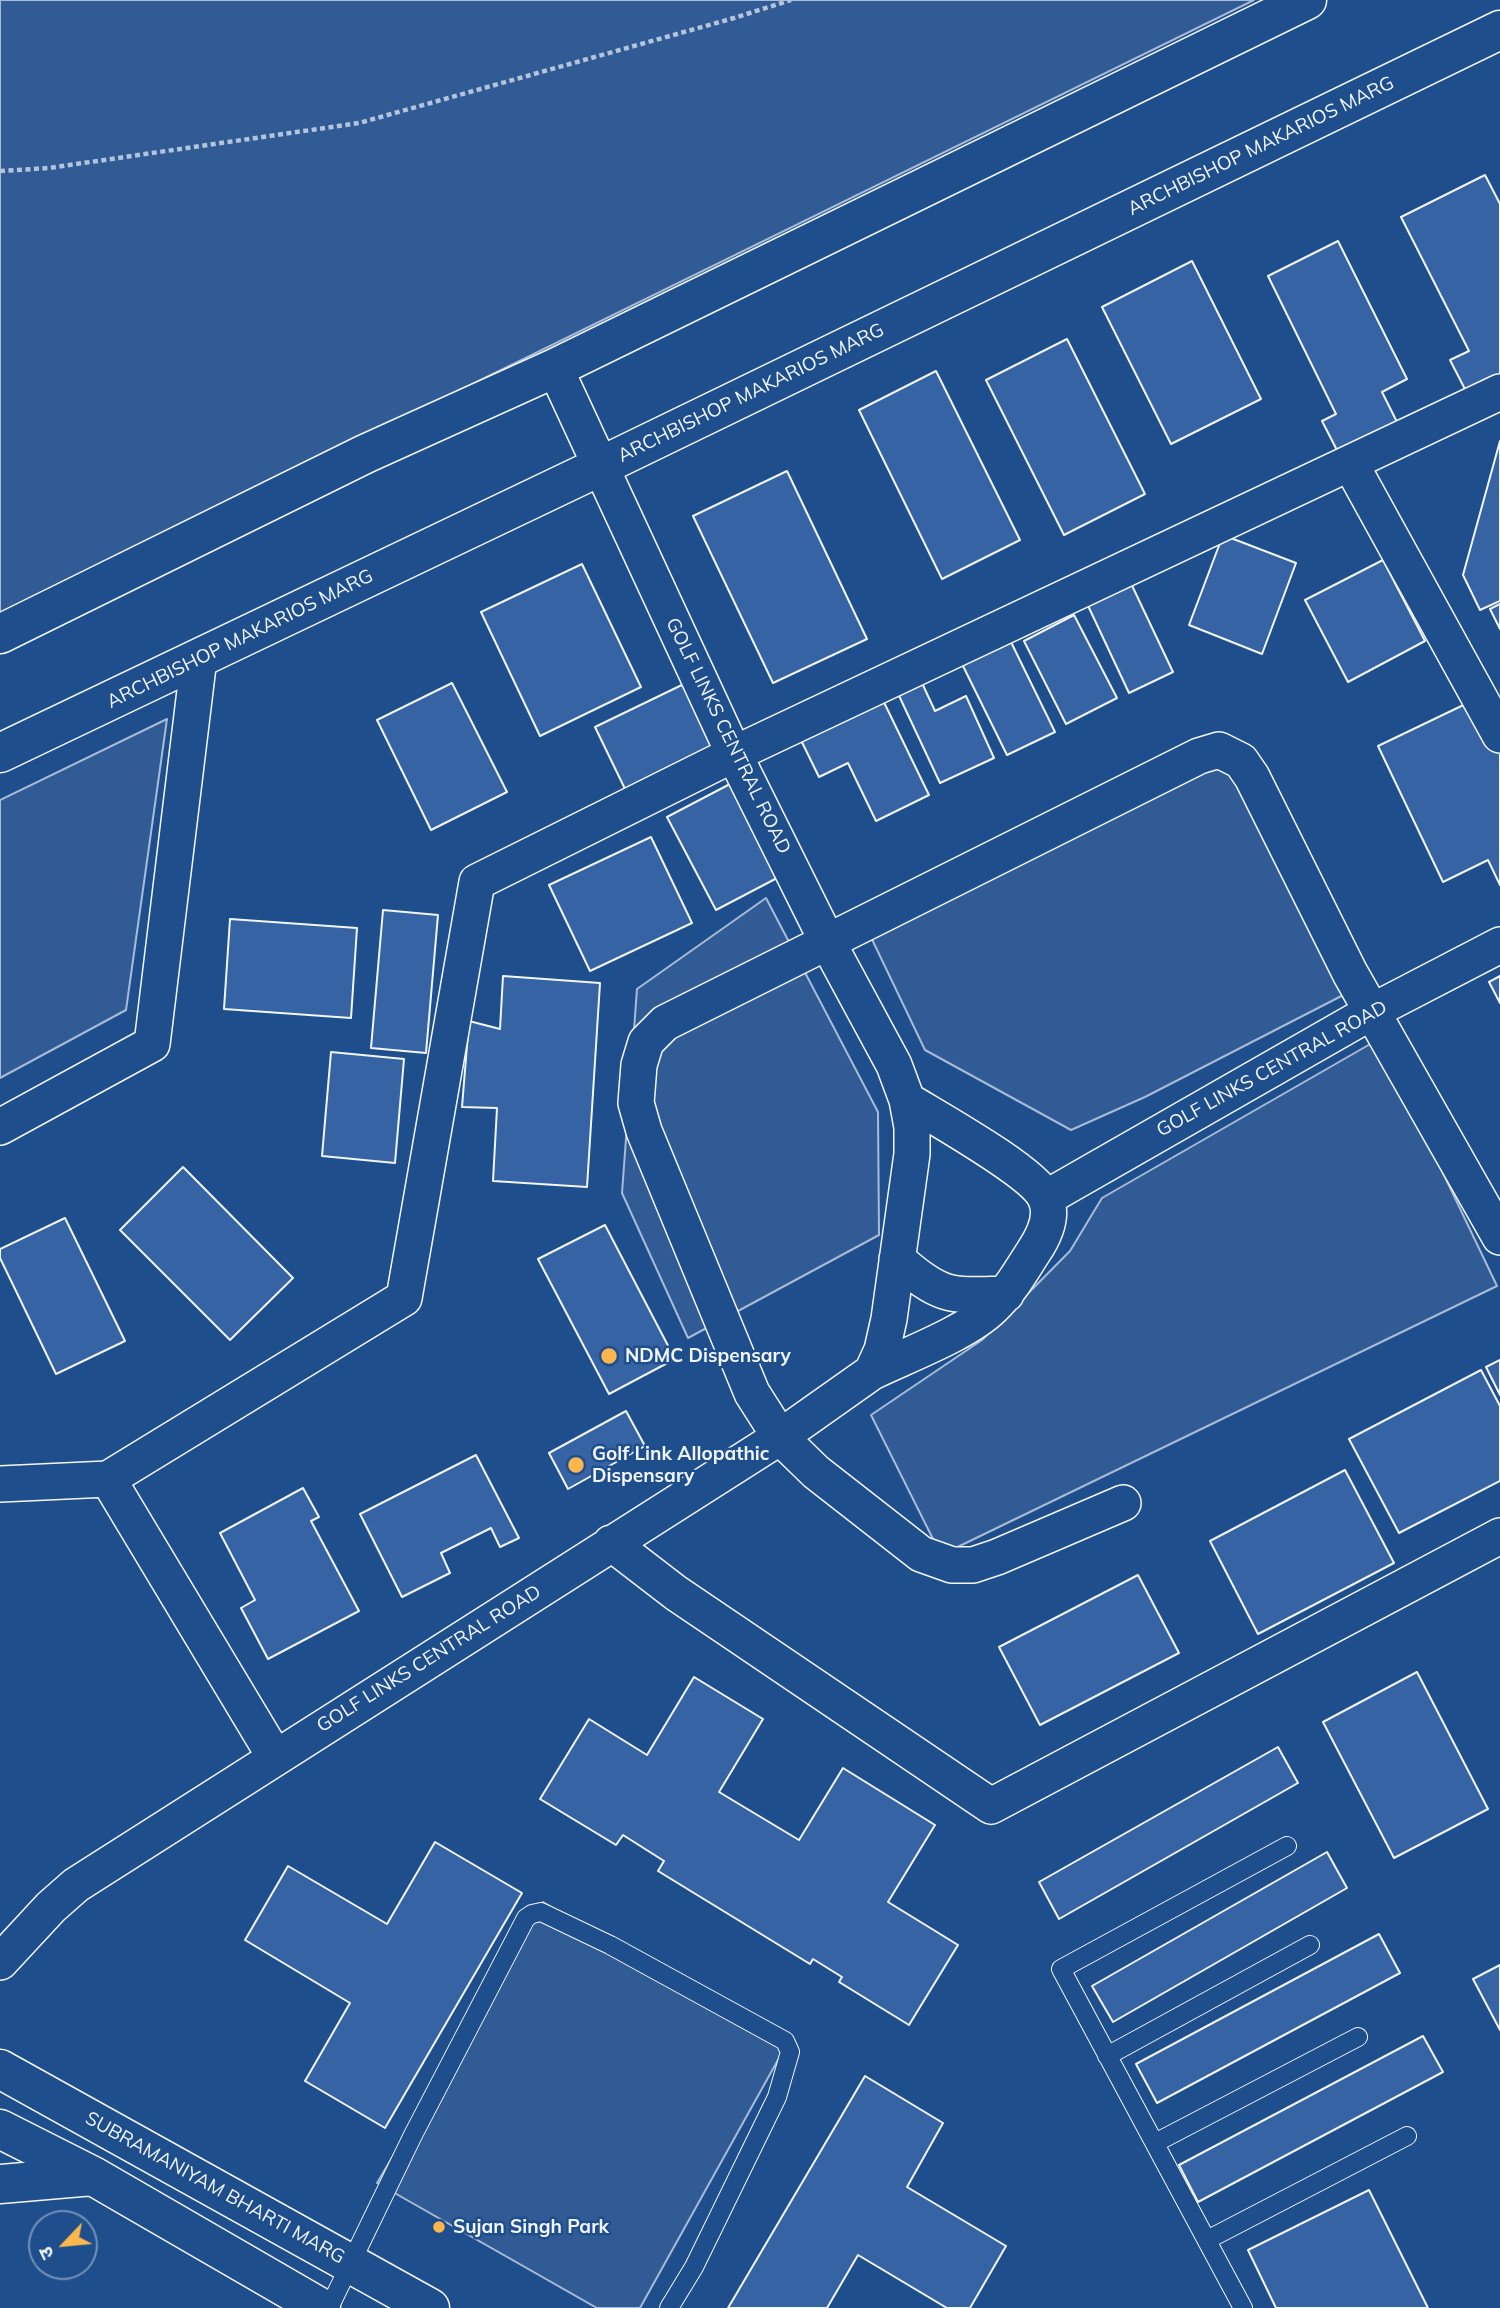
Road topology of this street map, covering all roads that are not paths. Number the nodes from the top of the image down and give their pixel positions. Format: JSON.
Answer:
{"nodes":[{"id":1,"x":1307,"y":0,"type":"edge"},
{"id":2,"x":1500,"y":30,"type":"edge"},
{"id":3,"x":555,"y":368,"type":"junction"},
{"id":4,"x":1500,"y":392,"type":"edge"},
{"id":5,"x":1350,"y":463,"type":"junction"},
{"id":6,"x":601,"y":466,"type":"junction"},
{"id":7,"x":0,"y":634,"type":"edge"},
{"id":8,"x":199,"y":658,"type":"junction"},
{"id":9,"x":1500,"y":735,"type":"edge"},
{"id":10,"x":0,"y":753,"type":"edge"},
{"id":11,"x":734,"y":754,"type":"junction"},
{"id":12,"x":827,"y":941,"type":"junction"},
{"id":13,"x":1500,"y":946,"type":"edge"},
{"id":14,"x":1373,"y":1011,"type":"junction"},
{"id":15,"x":907,"y":1100,"type":"junction"},
{"id":16,"x":0,"y":1127,"type":"edge"},
{"id":17,"x":1046,"y":1198,"type":"junction"},
{"id":18,"x":1500,"y":1237,"type":"edge"},
{"id":19,"x":897,"y":1259,"type":"junction"},
{"id":20,"x":1006,"y":1294,"type":"junction"},
{"id":21,"x":872,"y":1372,"type":"junction"},
{"id":22,"x":780,"y":1437,"type":"junction"},
{"id":23,"x":108,"y":1479,"type":"junction"},
{"id":24,"x":0,"y":1484,"type":"edge"},
{"id":25,"x":1123,"y":1503,"type":"dead end"},
{"id":26,"x":1500,"y":1536,"type":"edge"},
{"id":27,"x":611,"y":1543,"type":"junction"},
{"id":28,"x":275,"y":1757,"type":"junction"},
{"id":29,"x":1287,"y":1846,"type":"dead end"},
{"id":30,"x":1310,"y":1945,"type":"dead end"},
{"id":31,"x":0,"y":1962,"type":"edge"},
{"id":32,"x":1358,"y":2038,"type":"dead end"},
{"id":33,"x":1107,"y":2056,"type":"junction"},
{"id":34,"x":0,"y":2069,"type":"edge"},
{"id":35,"x":0,"y":2129,"type":"edge"},
{"id":36,"x":1407,"y":2136,"type":"dead end"},
{"id":37,"x":1155,"y":2143,"type":"junction"},
{"id":38,"x":93,"y":2176,"type":"junction"},
{"id":39,"x":0,"y":2183,"type":"edge"},
{"id":40,"x":1208,"y":2240,"type":"junction"},
{"id":41,"x":351,"y":2263,"type":"junction"},
{"id":42,"x":321,"y":2308,"type":"edge"},
{"id":43,"x":329,"y":2308,"type":"edge"},
{"id":44,"x":430,"y":2308,"type":"edge"},
{"id":45,"x":669,"y":2308,"type":"edge"},
{"id":46,"x":1243,"y":2308,"type":"edge"}],
"edges":[{"from":1,"to":3,"type":"street"},
{"from":2,"to":6,"type":"street","name":"ARCHBISHOP MAKARIOS MARG"},
{"from":3,"to":6,"type":"street","name":"GOLF LINKS CENTRAL ROAD"},
{"from":3,"to":7,"type":"street"},
{"from":4,"to":5,"type":"street"},
{"from":5,"to":9,"type":"street"},
{"from":5,"to":11,"type":"street"},
{"from":6,"to":8,"type":"street","name":"ARCHBISHOP MAKARIOS MARG"},
{"from":6,"to":11,"type":"street","name":"GOLF LINKS CENTRAL ROAD"},
{"from":8,"to":10,"type":"street","name":"ARCHBISHOP MAKARIOS MARG"},
{"from":8,"to":16,"type":"street"},
{"from":11,"to":12,"type":"street","name":"GOLF LINKS CENTRAL ROAD"},
{"from":11,"to":23,"type":"street"},
{"from":12,"to":14,"type":"street"},
{"from":12,"to":15,"type":"street","name":"GOLF LINKS CENTRAL ROAD"},
{"from":12,"to":22,"type":"street"},
{"from":13,"to":14,"type":"street","name":"GOLF LINKS CENTRAL ROAD"},
{"from":14,"to":17,"type":"street","name":"GOLF LINKS CENTRAL ROAD"},
{"from":14,"to":18,"type":"street"},
{"from":15,"to":17,"type":"street"},
{"from":15,"to":19,"type":"street","name":"GOLF LINKS CENTRAL ROAD"},
{"from":17,"to":20,"type":"street","name":"GOLF LINKS CENTRAL ROAD"},
{"from":19,"to":20,"type":"street"},
{"from":19,"to":21,"type":"street","name":"GOLF LINKS CENTRAL ROAD"},
{"from":20,"to":21,"type":"street","name":"GOLF LINKS CENTRAL ROAD"},
{"from":21,"to":22,"type":"street","name":"GOLF LINKS CENTRAL ROAD"},
{"from":22,"to":25,"type":"street"},
{"from":22,"to":27,"type":"street","name":"GOLF LINKS CENTRAL ROAD"},
{"from":23,"to":24,"type":"street"},
{"from":23,"to":28,"type":"street"},
{"from":26,"to":27,"type":"street"},
{"from":27,"to":28,"type":"street","name":"GOLF LINKS CENTRAL ROAD"},
{"from":28,"to":31,"type":"street","name":"GOLF LINKS CENTRAL ROAD"},
{"from":29,"to":33,"type":"lane"},
{"from":30,"to":33,"type":"lane"},
{"from":32,"to":37,"type":"lane"},
{"from":33,"to":37,"type":"lane"},
{"from":34,"to":41,"type":"street","name":"SUBRAMANIYAM BHARTI MARG"},
{"from":35,"to":38,"type":"street"},
{"from":36,"to":40,"type":"lane"},
{"from":37,"to":40,"type":"lane"},
{"from":38,"to":39,"type":"street"},
{"from":38,"to":42,"type":"street"},
{"from":40,"to":46,"type":"lane"},
{"from":41,"to":43,"type":"lane"},
{"from":41,"to":44,"type":"street","name":"SUBRAMANIYAM BHARTI MARG"},
{"from":41,"to":45,"type":"lane"}]}
